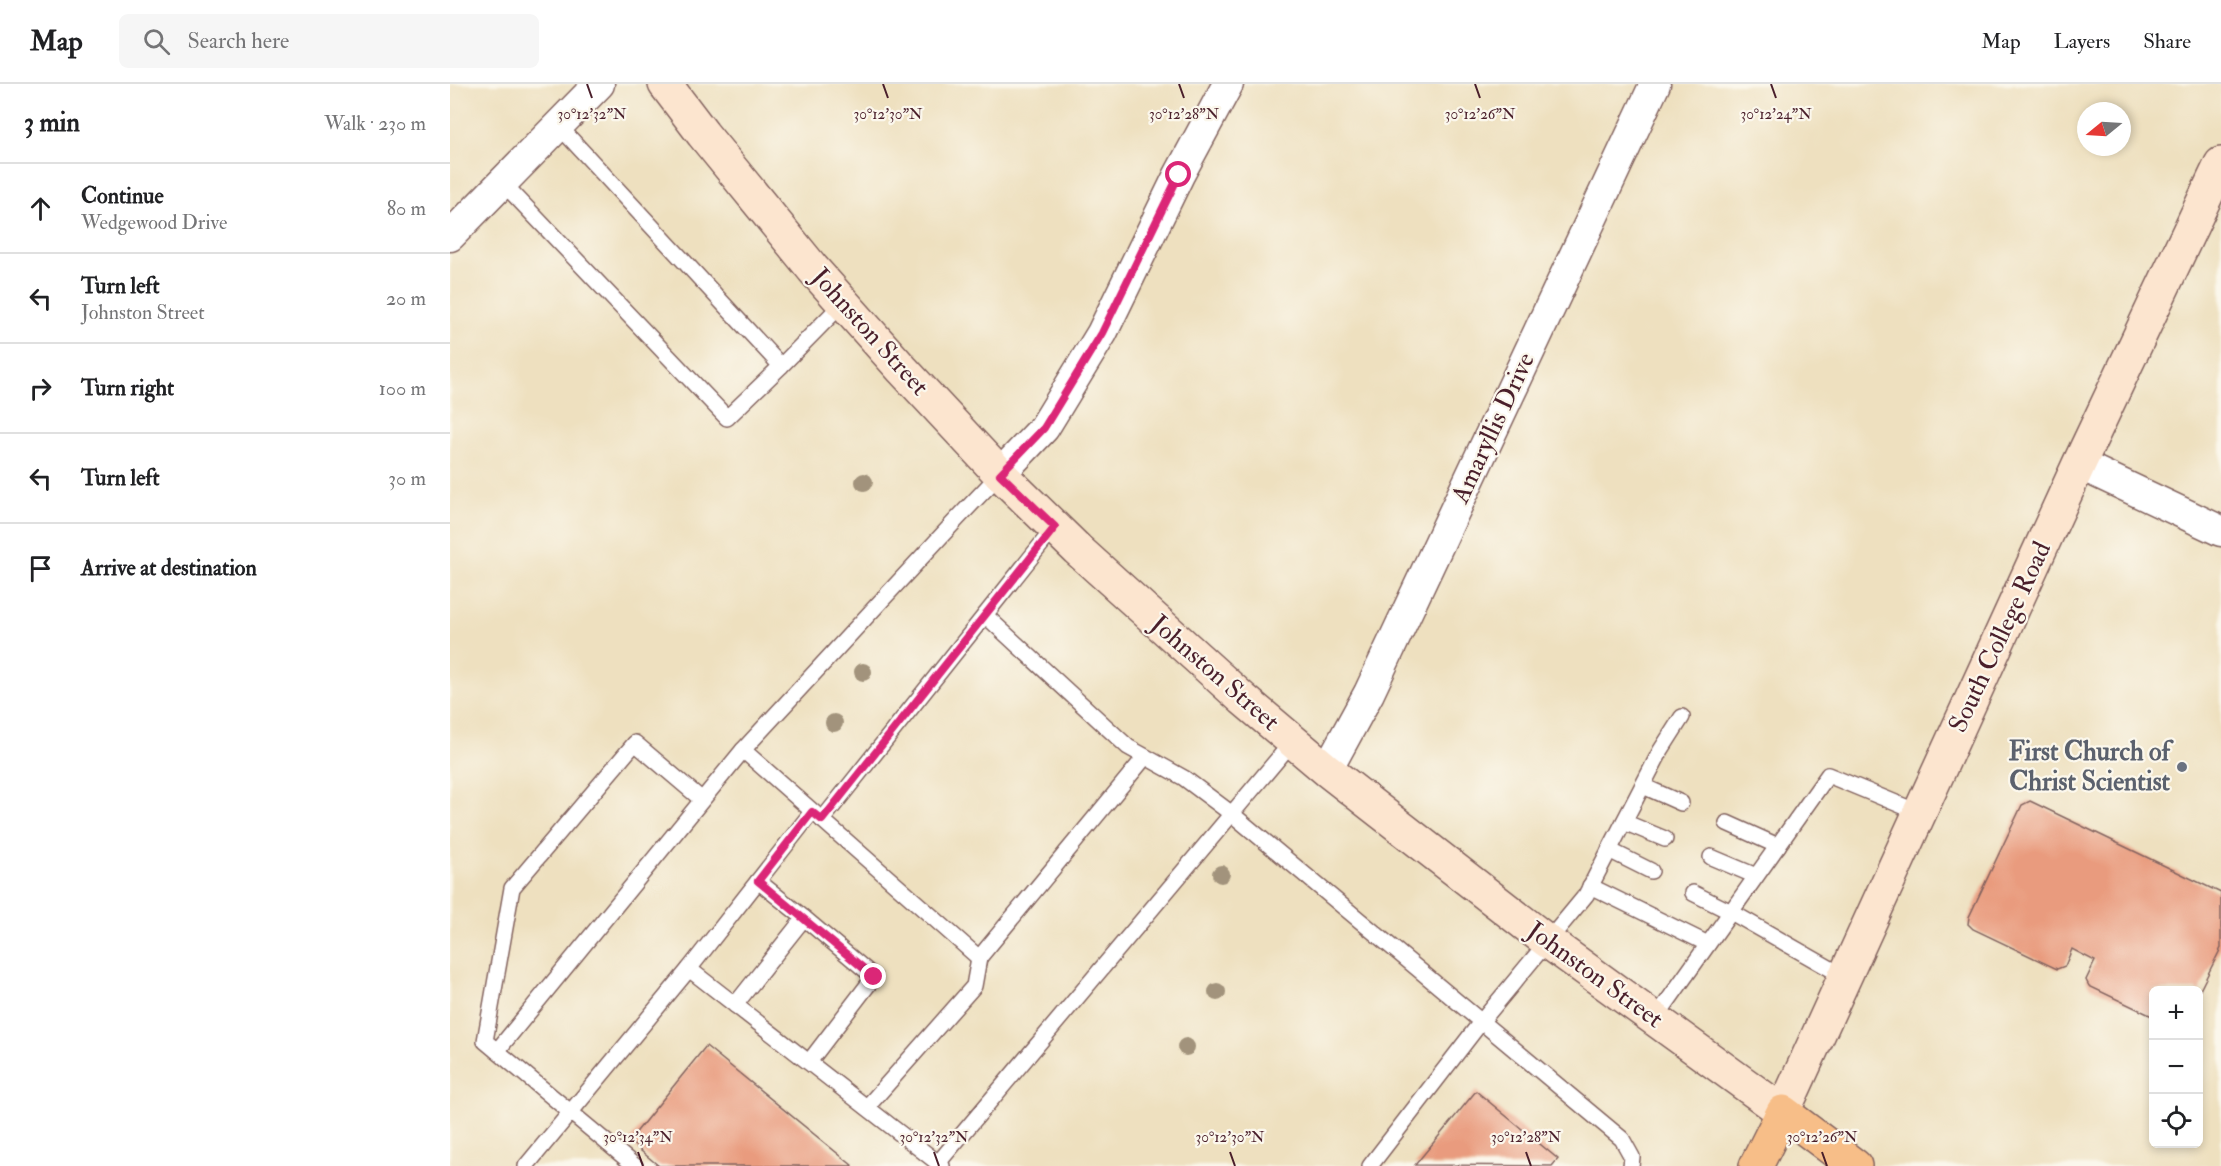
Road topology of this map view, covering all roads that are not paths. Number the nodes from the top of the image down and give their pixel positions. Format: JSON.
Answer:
{"nodes":[{"id":1,"x":599,"y":84,"type":"edge"},
{"id":2,"x":1228,"y":84,"type":"edge"},
{"id":3,"x":1655,"y":84,"type":"edge"},
{"id":4,"x":671,"y":86,"type":"edge"},
{"id":5,"x":558,"y":126,"type":"junction"},
{"id":6,"x":2221,"y":164,"type":"edge"},
{"id":7,"x":502,"y":182,"type":"junction"},
{"id":8,"x":450,"y":237,"type":"edge"},
{"id":9,"x":843,"y":303,"type":"junction"},
{"id":10,"x":781,"y":366,"type":"junction"},
{"id":11,"x":2079,"y":464,"type":"junction"},
{"id":12,"x":1000,"y":474,"type":"junction"},
{"id":13,"x":1055,"y":527,"type":"junction"},
{"id":14,"x":2221,"y":531,"type":"edge"},
{"id":15,"x":985,"y":615,"type":"junction"},
{"id":16,"x":1682,"y":717,"type":"dead end"},
{"id":17,"x":1293,"y":741,"type":"junction"},
{"id":18,"x":743,"y":750,"type":"junction"},
{"id":19,"x":1145,"y":757,"type":"junction"},
{"id":20,"x":1327,"y":770,"type":"junction"},
{"id":21,"x":1643,"y":786,"type":"junction"},
{"id":22,"x":701,"y":799,"type":"junction"},
{"id":23,"x":1682,"y":803,"type":"dead end"},
{"id":24,"x":1920,"y":813,"type":"junction"},
{"id":25,"x":1232,"y":814,"type":"junction"},
{"id":26,"x":817,"y":816,"type":"junction"},
{"id":27,"x":1624,"y":822,"type":"junction"},
{"id":28,"x":1727,"y":823,"type":"dead end"},
{"id":29,"x":1665,"y":839,"type":"dead end"},
{"id":30,"x":1778,"y":846,"type":"junction"},
{"id":31,"x":1609,"y":850,"type":"junction"},
{"id":32,"x":1711,"y":857,"type":"dead end"},
{"id":33,"x":1651,"y":871,"type":"dead end"},
{"id":34,"x":1756,"y":876,"type":"junction"},
{"id":35,"x":758,"y":881,"type":"junction"},
{"id":36,"x":1590,"y":886,"type":"junction"},
{"id":37,"x":1693,"y":893,"type":"dead end"},
{"id":38,"x":1731,"y":912,"type":"junction"},
{"id":39,"x":804,"y":918,"type":"junction"},
{"id":40,"x":1547,"y":941,"type":"junction"},
{"id":41,"x":1708,"y":944,"type":"junction"},
{"id":42,"x":979,"y":958,"type":"junction"},
{"id":43,"x":688,"y":969,"type":"junction"},
{"id":44,"x":1845,"y":977,"type":"junction"},
{"id":45,"x":735,"y":1005,"type":"junction"},
{"id":46,"x":1655,"y":1019,"type":"junction"},
{"id":47,"x":1481,"y":1022,"type":"junction"},
{"id":48,"x":497,"y":1051,"type":"junction"},
{"id":49,"x":809,"y":1062,"type":"junction"},
{"id":50,"x":867,"y":1107,"type":"junction"},
{"id":51,"x":1784,"y":1112,"type":"junction"},
{"id":52,"x":570,"y":1113,"type":"junction"},
{"id":53,"x":940,"y":1164,"type":"edge"},
{"id":54,"x":526,"y":1166,"type":"edge"},
{"id":55,"x":635,"y":1166,"type":"edge"},
{"id":56,"x":1370,"y":1166,"type":"edge"},
{"id":57,"x":1631,"y":1166,"type":"edge"},
{"id":58,"x":1756,"y":1166,"type":"edge"},
{"id":59,"x":1855,"y":1166,"type":"edge"}],
"edges":[{"from":1,"to":5,"type":"street"},
{"from":2,"to":12,"type":"street"},
{"from":3,"to":20,"type":"street","name":"Amaryllis Drive"},
{"from":4,"to":9,"type":"main road","name":"Johnston Street"},
{"from":5,"to":7,"type":"street"},
{"from":5,"to":10,"type":"lane"},
{"from":6,"to":11,"type":"main road","name":"South College Road"},
{"from":7,"to":8,"type":"street"},
{"from":7,"to":10,"type":"lane"},
{"from":9,"to":10,"type":"lane"},
{"from":9,"to":12,"type":"main road","name":"Johnston Street"},
{"from":11,"to":14,"type":"street"},
{"from":11,"to":24,"type":"main road","name":"South College Road"},
{"from":12,"to":13,"type":"main road","name":"Johnston Street"},
{"from":12,"to":18,"type":"lane"},
{"from":13,"to":15,"type":"lane"},
{"from":13,"to":17,"type":"main road","name":"Johnston Street"},
{"from":15,"to":19,"type":"lane"},
{"from":15,"to":26,"type":"lane"},
{"from":16,"to":21,"type":"lane"},
{"from":17,"to":20,"type":"main road","name":"Johnston Street"},
{"from":17,"to":25,"type":"lane"},
{"from":18,"to":22,"type":"lane"},
{"from":18,"to":26,"type":"lane"},
{"from":19,"to":25,"type":"lane"},
{"from":19,"to":42,"type":"lane"},
{"from":20,"to":40,"type":"main road","name":"Johnston Street"},
{"from":21,"to":23,"type":"lane"},
{"from":21,"to":27,"type":"lane"},
{"from":22,"to":48,"type":"lane"},
{"from":22,"to":48,"type":"lane"},
{"from":24,"to":30,"type":"lane"},
{"from":24,"to":44,"type":"main road","name":"South College Road"},
{"from":25,"to":47,"type":"lane"},
{"from":25,"to":53,"type":"lane"},
{"from":26,"to":35,"type":"lane"},
{"from":26,"to":42,"type":"lane"},
{"from":27,"to":29,"type":"lane"},
{"from":27,"to":31,"type":"lane"},
{"from":28,"to":30,"type":"lane"},
{"from":30,"to":34,"type":"lane"},
{"from":31,"to":33,"type":"lane"},
{"from":31,"to":36,"type":"lane"},
{"from":32,"to":34,"type":"lane"},
{"from":34,"to":38,"type":"lane"},
{"from":35,"to":39,"type":"lane"},
{"from":35,"to":43,"type":"lane"},
{"from":36,"to":40,"type":"lane"},
{"from":36,"to":41,"type":"lane"},
{"from":37,"to":38,"type":"lane"},
{"from":38,"to":41,"type":"lane"},
{"from":38,"to":44,"type":"lane"},
{"from":39,"to":45,"type":"lane"},
{"from":39,"to":49,"type":"lane"},
{"from":40,"to":46,"type":"main road","name":"Johnston Street"},
{"from":40,"to":47,"type":"lane"},
{"from":41,"to":46,"type":"lane"},
{"from":42,"to":50,"type":"lane"},
{"from":43,"to":45,"type":"lane"},
{"from":43,"to":52,"type":"lane"},
{"from":44,"to":51,"type":"main road","name":"South College Road"},
{"from":45,"to":49,"type":"lane"},
{"from":46,"to":51,"type":"main road","name":"Johnston Street"},
{"from":47,"to":56,"type":"lane"},
{"from":47,"to":57,"type":"lane"},
{"from":48,"to":52,"type":"lane"},
{"from":49,"to":50,"type":"lane"},
{"from":50,"to":53,"type":"lane"},
{"from":51,"to":58,"type":"main road"},
{"from":51,"to":59,"type":"main road","name":"Johnston Street"},
{"from":52,"to":54,"type":"lane"},
{"from":52,"to":55,"type":"lane"}]}
